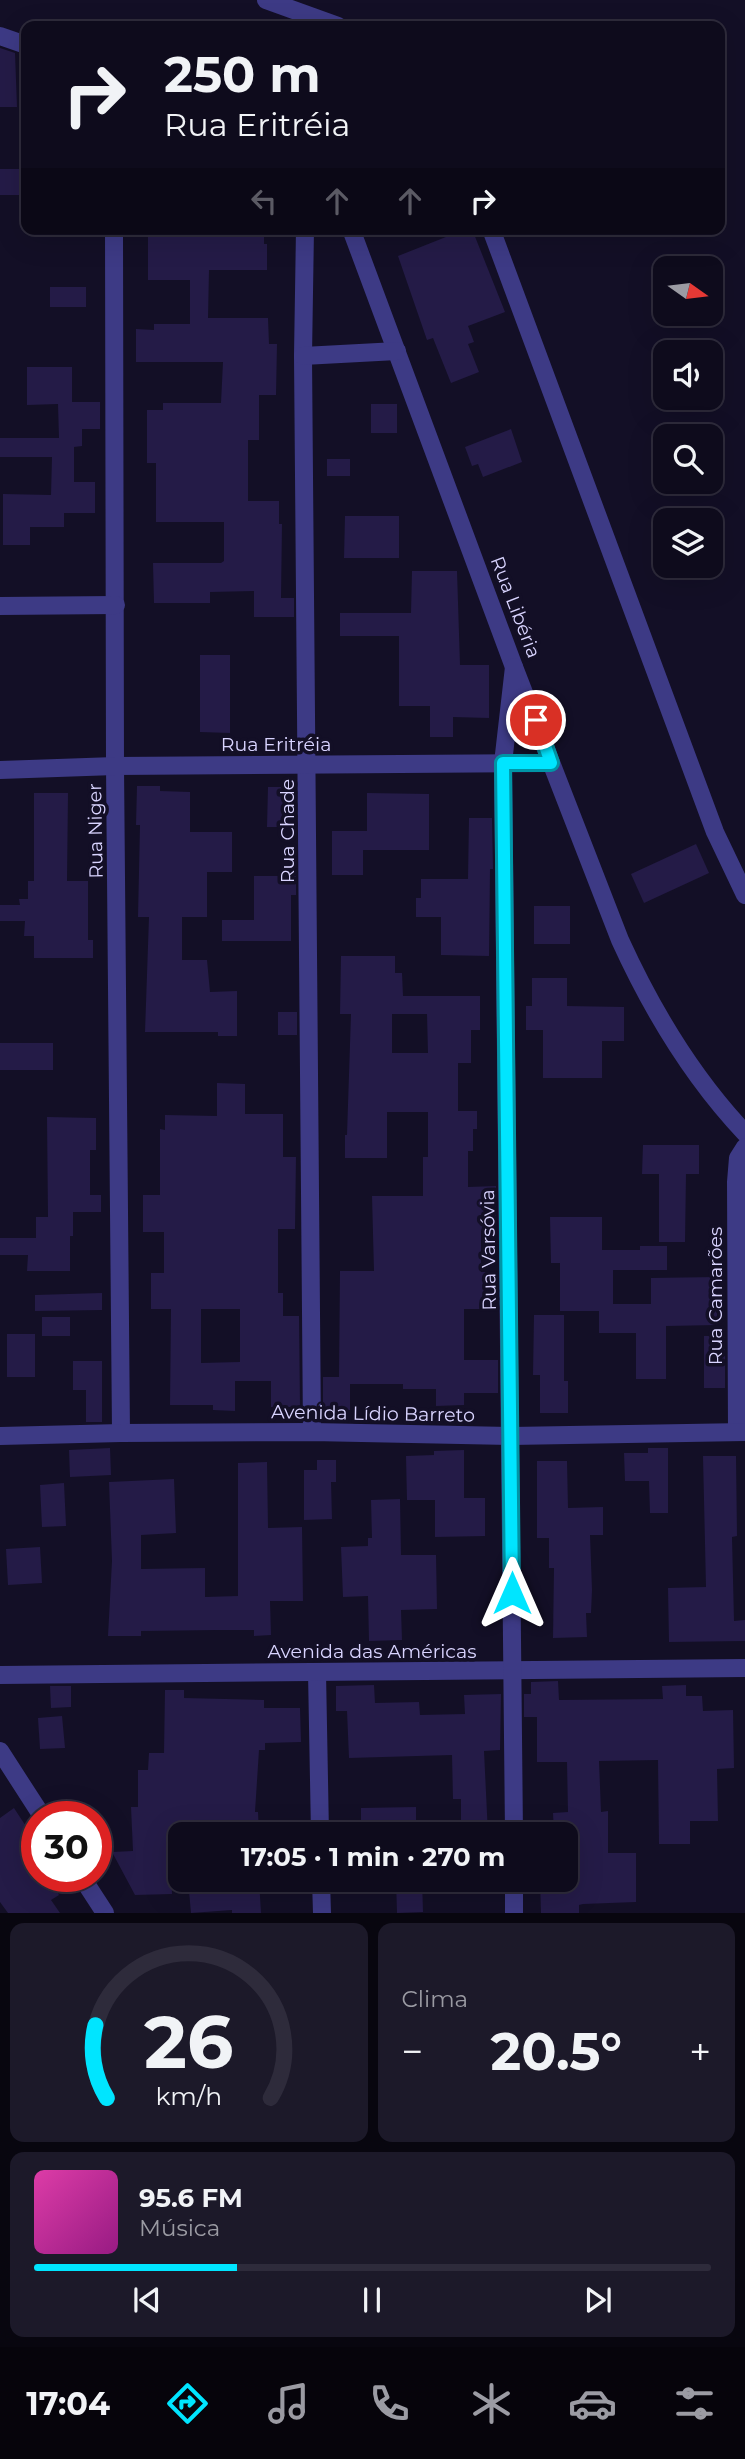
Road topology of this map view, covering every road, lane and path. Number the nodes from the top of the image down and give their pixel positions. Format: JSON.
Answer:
{"nodes":[{"id":1,"x":266,"y":0,"type":"edge"},
{"id":2,"x":324,"y":21,"type":"edge"},
{"id":3,"x":0,"y":36,"type":"edge"},
{"id":4,"x":21,"y":43,"type":"edge"},
{"id":5,"x":114,"y":235,"type":"edge"},
{"id":6,"x":304,"y":235,"type":"edge"},
{"id":7,"x":353,"y":235,"type":"edge"},
{"id":8,"x":493,"y":235,"type":"edge"},
{"id":9,"x":397,"y":351,"type":"junction"},
{"id":10,"x":303,"y":356,"type":"junction"},
{"id":11,"x":116,"y":605,"type":"junction"},
{"id":12,"x":0,"y":606,"type":"edge"},
{"id":13,"x":514,"y":667,"type":"junction"},
{"id":14,"x":503,"y":763,"type":"junction"},
{"id":15,"x":551,"y":763,"type":"junction"},
{"id":16,"x":307,"y":764,"type":"junction"},
{"id":17,"x":115,"y":766,"type":"junction"},
{"id":18,"x":0,"y":770,"type":"edge"},
{"id":19,"x":745,"y":895,"type":"edge"},
{"id":20,"x":745,"y":1133,"type":"edge"},
{"id":21,"x":741,"y":1153,"type":"edge"},
{"id":22,"x":312,"y":1432,"type":"junction"},
{"id":23,"x":741,"y":1432,"type":"edge"},
{"id":24,"x":121,"y":1433,"type":"junction"},
{"id":25,"x":0,"y":1436,"type":"edge"},
{"id":26,"x":511,"y":1436,"type":"junction"},
{"id":27,"x":745,"y":1668,"type":"edge"},
{"id":28,"x":512,"y":1671,"type":"junction"},
{"id":29,"x":317,"y":1672,"type":"junction"},
{"id":30,"x":0,"y":1675,"type":"edge"},
{"id":31,"x":0,"y":1751,"type":"edge"},
{"id":32,"x":33,"y":1801,"type":"edge"},
{"id":33,"x":320,"y":1822,"type":"edge"},
{"id":34,"x":514,"y":1822,"type":"edge"},
{"id":35,"x":91,"y":1892,"type":"edge"},
{"id":36,"x":321,"y":1892,"type":"edge"},
{"id":37,"x":514,"y":1892,"type":"edge"},
{"id":38,"x":105,"y":1913,"type":"edge"},
{"id":39,"x":321,"y":1913,"type":"edge"},
{"id":40,"x":514,"y":1913,"type":"edge"}],
"edges":[{"from":1,"to":2,"type":"street"},
{"from":3,"to":4,"type":"street"},
{"from":5,"to":11,"type":"street","name":"Rua Niger"},
{"from":6,"to":10,"type":"street","name":"Rua Chade"},
{"from":7,"to":9,"type":"street","name":"Rua Libéria"},
{"from":8,"to":19,"type":"street"},
{"from":9,"to":10,"type":"street"},
{"from":9,"to":13,"type":"street","name":"Rua Libéria"},
{"from":10,"to":16,"type":"street","name":"Rua Chade"},
{"from":11,"to":12,"type":"street"},
{"from":11,"to":17,"type":"street","name":"Rua Niger"},
{"from":13,"to":14,"type":"street","name":"Rua Varsóvia"},
{"from":13,"to":15,"type":"street","name":"Rua Libéria"},
{"from":14,"to":15,"type":"street","name":"Rua Eritréia"},
{"from":14,"to":16,"type":"street","name":"Rua Eritréia"},
{"from":14,"to":26,"type":"street","name":"Rua Varsóvia"},
{"from":15,"to":20,"type":"street","name":"Rua Libéria"},
{"from":16,"to":17,"type":"street","name":"Rua Eritréia"},
{"from":16,"to":22,"type":"street","name":"Rua Chade"},
{"from":17,"to":18,"type":"street","name":"Rua Eritréia"},
{"from":17,"to":24,"type":"street","name":"Rua Niger"},
{"from":21,"to":23,"type":"street","name":"Rua Camarões"},
{"from":22,"to":24,"type":"street","name":"Avenida Lídio Barreto"},
{"from":22,"to":26,"type":"street","name":"Avenida Lídio Barreto"},
{"from":23,"to":26,"type":"street","name":"Avenida Lídio Barreto"},
{"from":24,"to":25,"type":"street","name":"Avenida Lídio Barreto"},
{"from":26,"to":28,"type":"street","name":"Rua Varsóvia"},
{"from":27,"to":28,"type":"street","name":"Avenida das Américas"},
{"from":28,"to":29,"type":"street","name":"Avenida das Américas"},
{"from":28,"to":34,"type":"street","name":"Rua Varsóvia"},
{"from":29,"to":30,"type":"street","name":"Avenida das Américas"},
{"from":29,"to":33,"type":"street"},
{"from":31,"to":32,"type":"street"},
{"from":35,"to":38,"type":"street"},
{"from":36,"to":39,"type":"street"},
{"from":37,"to":40,"type":"street"}]}
